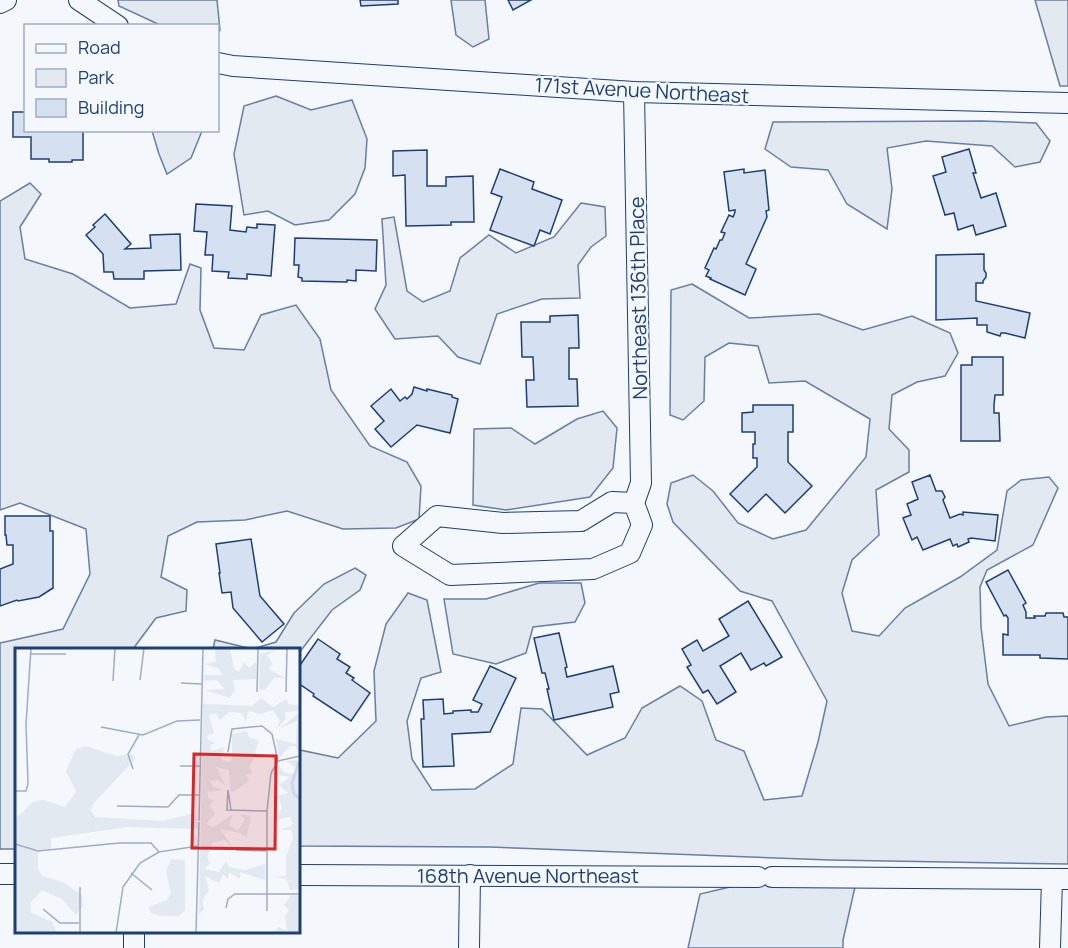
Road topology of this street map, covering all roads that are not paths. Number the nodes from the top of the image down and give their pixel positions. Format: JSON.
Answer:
{"nodes":[{"id":1,"x":6,"y":0,"type":"edge"},
{"id":2,"x":79,"y":0,"type":"edge"},
{"id":3,"x":0,"y":3,"type":"edge"},
{"id":4,"x":115,"y":24,"type":"edge"},
{"id":5,"x":219,"y":63,"type":"edge"},
{"id":6,"x":634,"y":92,"type":"junction"},
{"id":7,"x":1068,"y":103,"type":"edge"},
{"id":8,"x":634,"y":503,"type":"junction"},
{"id":9,"x":300,"y":875,"type":"edge"},
{"id":10,"x":470,"y":875,"type":"junction"},
{"id":11,"x":1060,"y":879,"type":"edge"},
{"id":12,"x":469,"y":948,"type":"edge"},
{"id":13,"x":1050,"y":948,"type":"edge"}],
"edges":[{"from":1,"to":3,"type":"street"},
{"from":2,"to":4,"type":"street"},
{"from":5,"to":6,"type":"street","name":"171st Avenue Northeast"},
{"from":6,"to":7,"type":"street","name":"171st Avenue Northeast"},
{"from":6,"to":8,"type":"street","name":"Northeast 136th Place"},
{"from":8,"to":8,"type":"street","name":"Northeast 136th Place"},
{"from":9,"to":10,"type":"street","name":"168th Avenue Northeast"},
{"from":10,"to":11,"type":"street","name":"168th Avenue Northeast"},
{"from":10,"to":12,"type":"street"},
{"from":11,"to":13,"type":"street"}]}
